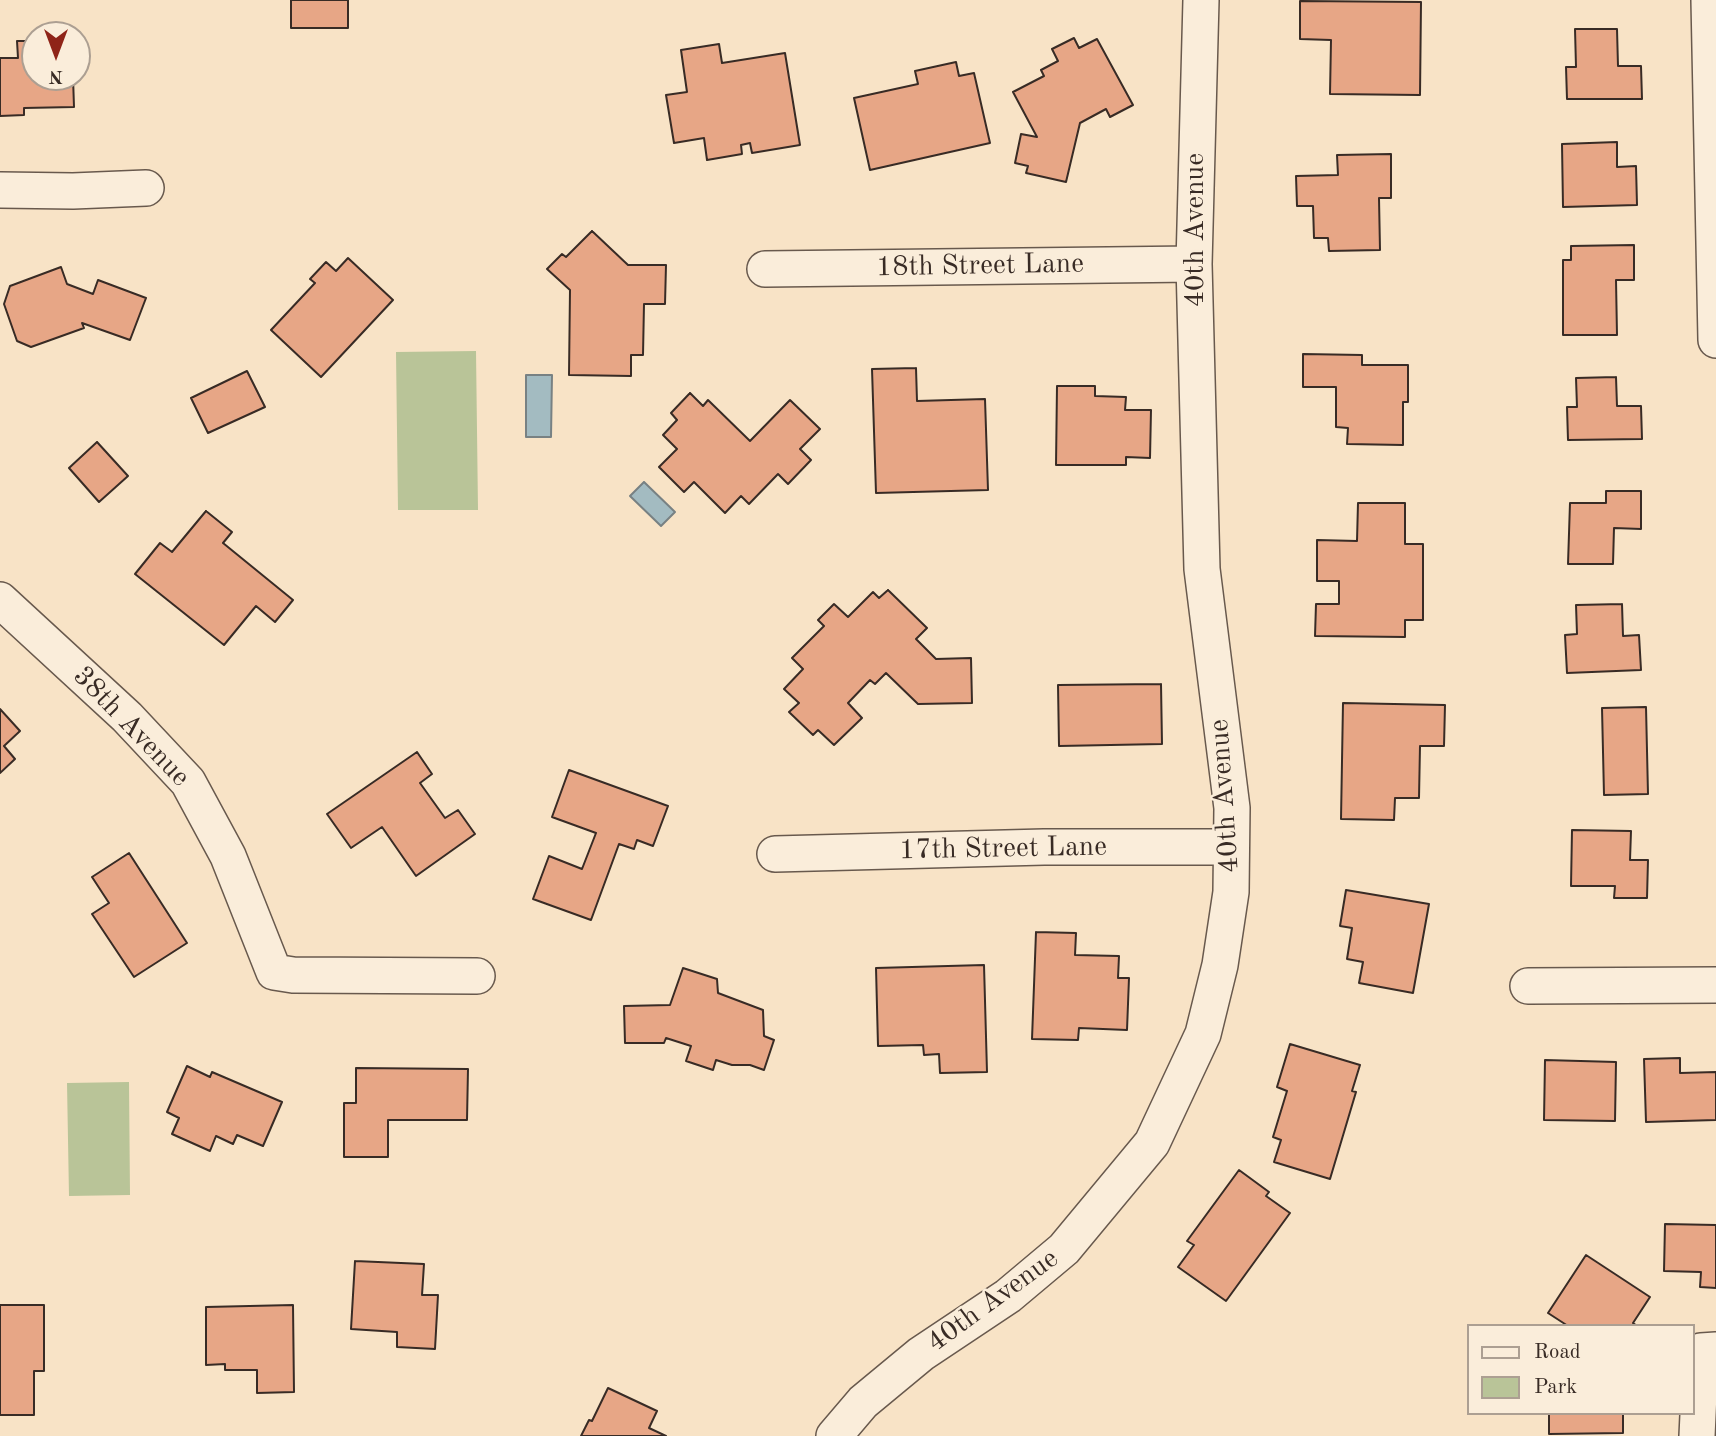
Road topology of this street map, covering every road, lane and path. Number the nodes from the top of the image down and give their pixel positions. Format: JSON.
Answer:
{"nodes":[{"id":1,"x":1200,"y":0,"type":"edge"},
{"id":2,"x":1709,"y":0,"type":"edge"},
{"id":3,"x":146,"y":188,"type":"dead end"},
{"id":4,"x":0,"y":190,"type":"edge"},
{"id":5,"x":1194,"y":264,"type":"junction"},
{"id":6,"x":765,"y":269,"type":"dead end"},
{"id":7,"x":1716,"y":340,"type":"edge"},
{"id":8,"x":0,"y":600,"type":"edge"},
{"id":9,"x":1231,"y":847,"type":"junction"},
{"id":10,"x":775,"y":854,"type":"dead end"},
{"id":11,"x":477,"y":976,"type":"dead end"},
{"id":12,"x":1716,"y":985,"type":"edge"},
{"id":13,"x":1528,"y":986,"type":"dead end"},
{"id":14,"x":1716,"y":1350,"type":"edge"},
{"id":15,"x":834,"y":1436,"type":"edge"},
{"id":16,"x":1697,"y":1436,"type":"edge"}],
"edges":[{"from":1,"to":5,"type":"street","name":"40th Avenue"},
{"from":2,"to":7,"type":"street"},
{"from":3,"to":4,"type":"street"},
{"from":5,"to":6,"type":"street","name":"18th Street Lane"},
{"from":5,"to":9,"type":"street","name":"40th Avenue"},
{"from":8,"to":11,"type":"street","name":"38th Avenue"},
{"from":9,"to":10,"type":"street","name":"17th Street Lane"},
{"from":9,"to":15,"type":"street","name":"40th Avenue"},
{"from":12,"to":13,"type":"street"},
{"from":14,"to":16,"type":"street"}]}
